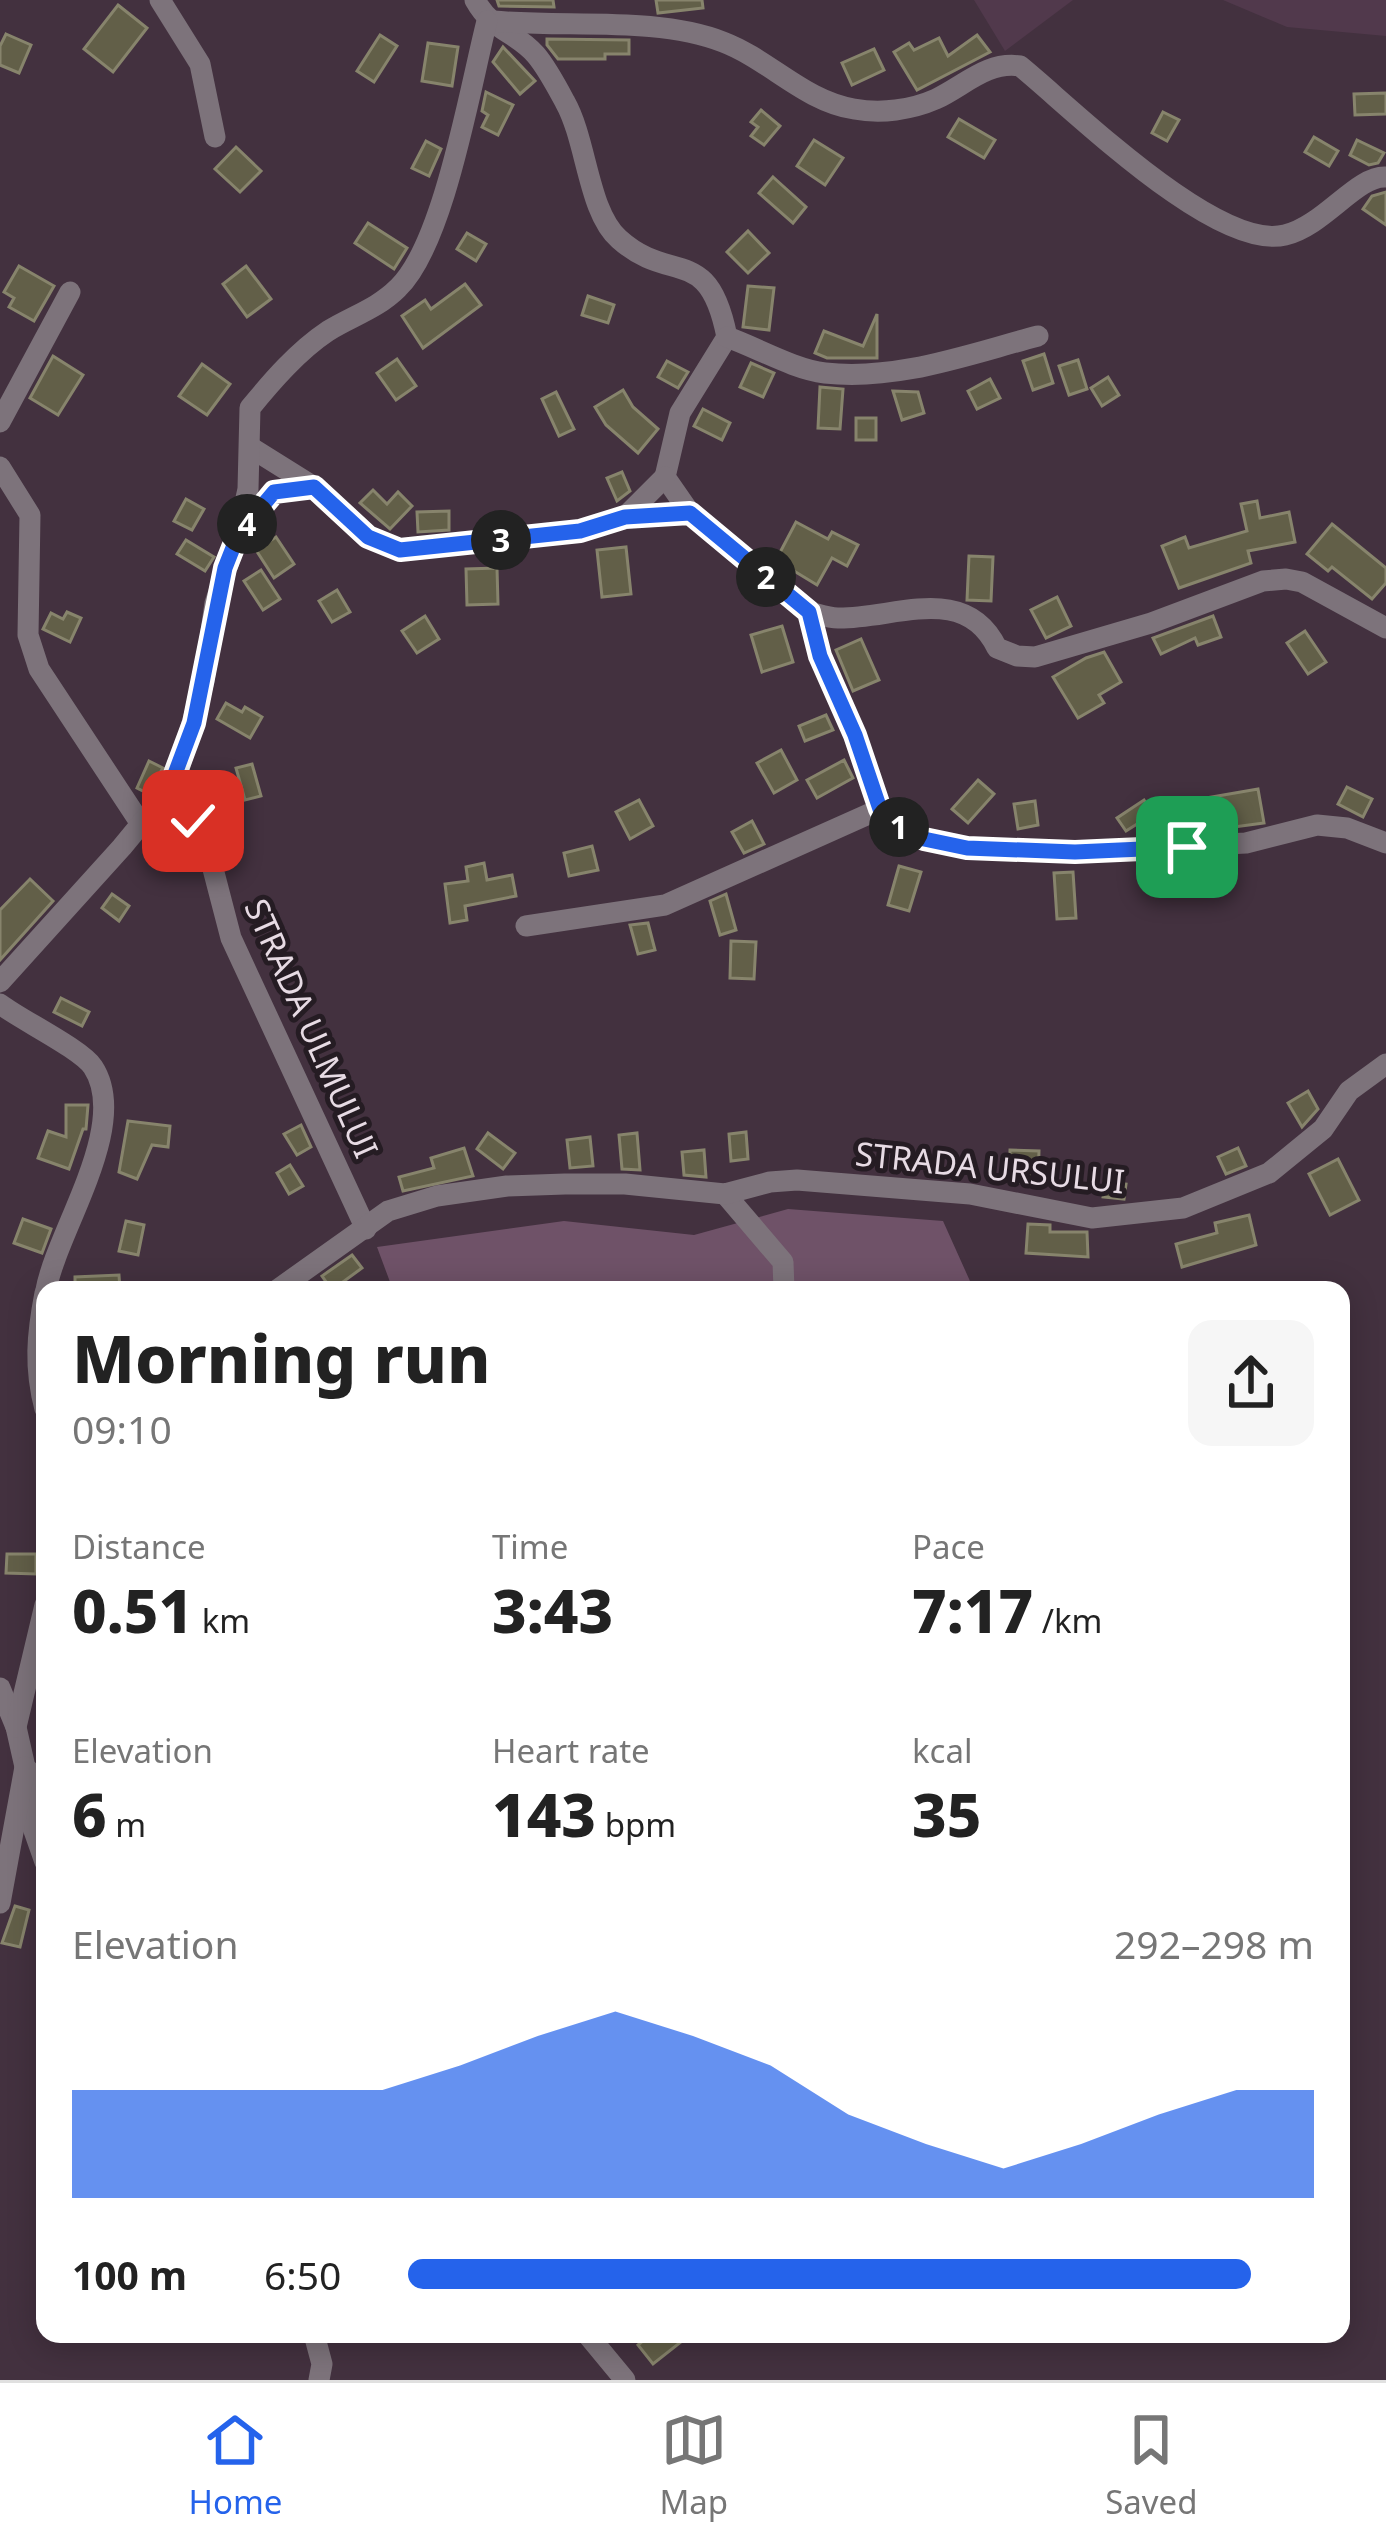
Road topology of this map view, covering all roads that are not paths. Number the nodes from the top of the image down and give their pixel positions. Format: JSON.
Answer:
{"nodes":[{"id":1,"x":160,"y":0,"type":"edge"},
{"id":2,"x":475,"y":0,"type":"edge"},
{"id":3,"x":487,"y":21,"type":"junction"},
{"id":4,"x":215,"y":137,"type":"dead end"},
{"id":5,"x":1386,"y":177,"type":"edge"},
{"id":6,"x":70,"y":292,"type":"dead end"},
{"id":7,"x":1038,"y":336,"type":"dead end"},
{"id":8,"x":727,"y":337,"type":"junction"},
{"id":9,"x":0,"y":422,"type":"edge"},
{"id":10,"x":250,"y":447,"type":"junction"},
{"id":11,"x":0,"y":467,"type":"edge"},
{"id":12,"x":665,"y":477,"type":"junction"},
{"id":13,"x":314,"y":487,"type":"junction"},
{"id":14,"x":690,"y":513,"type":"junction"},
{"id":15,"x":625,"y":517,"type":"junction"},
{"id":16,"x":238,"y":535,"type":"junction"},
{"id":17,"x":809,"y":612,"type":"junction"},
{"id":18,"x":1386,"y":628,"type":"edge"},
{"id":19,"x":169,"y":790,"type":"junction"},
{"id":20,"x":880,"y":809,"type":"junction"},
{"id":21,"x":141,"y":824,"type":"junction"},
{"id":22,"x":1386,"y":843,"type":"edge"},
{"id":23,"x":526,"y":926,"type":"dead end"},
{"id":24,"x":0,"y":982,"type":"edge"},
{"id":25,"x":0,"y":1004,"type":"edge"},
{"id":26,"x":1386,"y":1064,"type":"edge"},
{"id":27,"x":725,"y":1193,"type":"junction"},
{"id":28,"x":366,"y":1229,"type":"junction"},
{"id":29,"x":49,"y":1281,"type":"edge"},
{"id":30,"x":290,"y":1281,"type":"edge"},
{"id":31,"x":784,"y":1281,"type":"edge"},
{"id":32,"x":36,"y":1643,"type":"edge"},
{"id":33,"x":0,"y":1688,"type":"edge"},
{"id":34,"x":16,"y":1726,"type":"junction"},
{"id":35,"x":25,"y":1768,"type":"junction"},
{"id":36,"x":36,"y":1779,"type":"edge"},
{"id":37,"x":36,"y":1836,"type":"edge"},
{"id":38,"x":0,"y":1904,"type":"edge"},
{"id":39,"x":316,"y":2343,"type":"edge"},
{"id":40,"x":594,"y":2343,"type":"edge"},
{"id":41,"x":319,"y":2380,"type":"edge"},
{"id":42,"x":625,"y":2380,"type":"edge"}],
"edges":[{"from":1,"to":4,"type":"street"},
{"from":2,"to":3,"type":"street"},
{"from":3,"to":5,"type":"street"},
{"from":3,"to":8,"type":"street"},
{"from":3,"to":10,"type":"street"},
{"from":6,"to":9,"type":"street"},
{"from":7,"to":8,"type":"street"},
{"from":8,"to":12,"type":"street"},
{"from":10,"to":13,"type":"street"},
{"from":10,"to":16,"type":"street"},
{"from":11,"to":21,"type":"street"},
{"from":12,"to":14,"type":"street"},
{"from":12,"to":15,"type":"street"},
{"from":13,"to":15,"type":"street"},
{"from":13,"to":16,"type":"street"},
{"from":14,"to":15,"type":"street"},
{"from":14,"to":17,"type":"street"},
{"from":16,"to":19,"type":"street"},
{"from":17,"to":18,"type":"street"},
{"from":17,"to":20,"type":"street"},
{"from":19,"to":21,"type":"street"},
{"from":19,"to":28,"type":"street","name":"STRADA ULMULUI"},
{"from":20,"to":22,"type":"street"},
{"from":20,"to":23,"type":"street"},
{"from":21,"to":24,"type":"street"},
{"from":25,"to":29,"type":"street"},
{"from":26,"to":27,"type":"street","name":"STRADA URSULUI"},
{"from":27,"to":28,"type":"street","name":"STRADA URSULUI"},
{"from":27,"to":31,"type":"street"},
{"from":28,"to":30,"type":"street","name":"STRADA URSULUI"},
{"from":32,"to":34,"type":"street"},
{"from":33,"to":34,"type":"street"},
{"from":34,"to":35,"type":"street"},
{"from":35,"to":36,"type":"street"},
{"from":35,"to":37,"type":"street"},
{"from":35,"to":38,"type":"street"},
{"from":39,"to":41,"type":"street"},
{"from":40,"to":42,"type":"street"}]}
